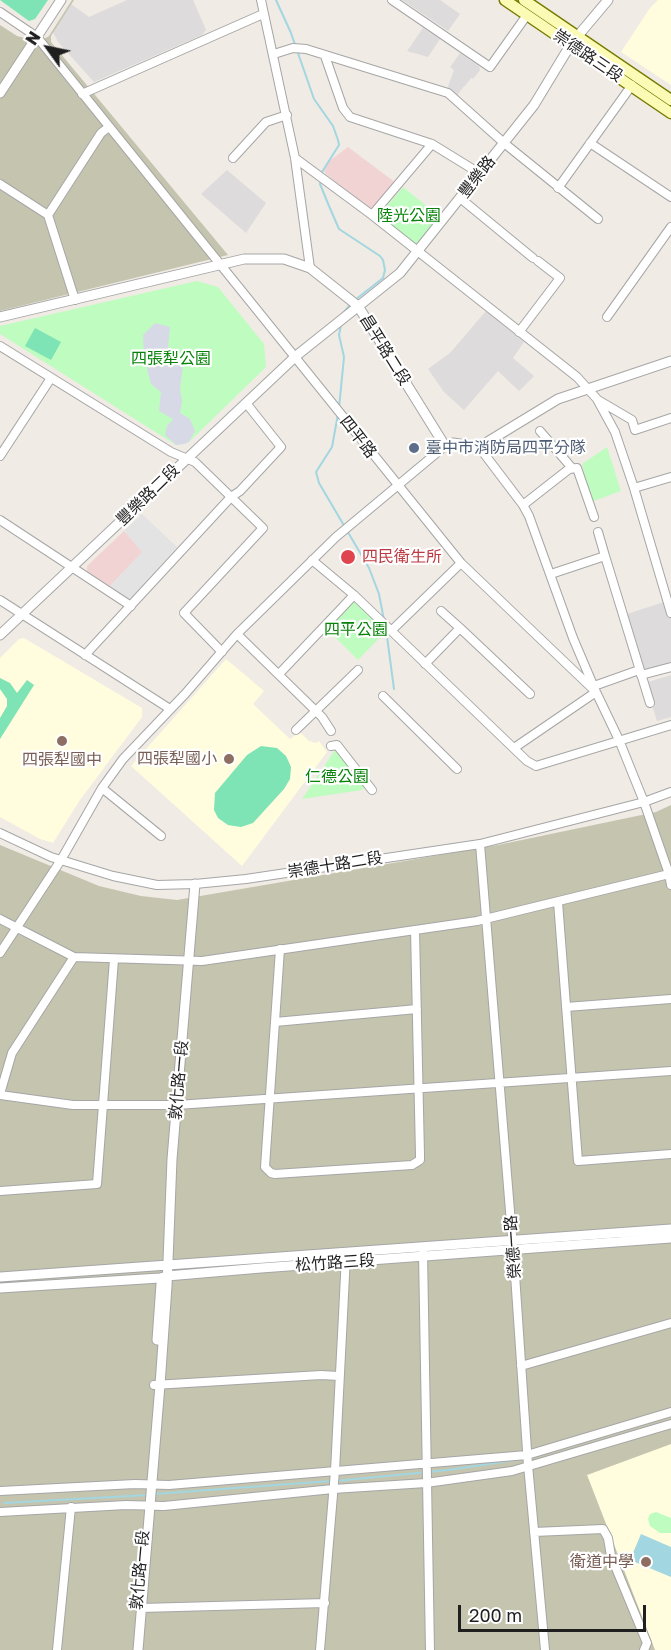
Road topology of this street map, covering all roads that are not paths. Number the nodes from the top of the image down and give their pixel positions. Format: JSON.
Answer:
{"nodes":[{"id":1,"x":61,"y":0,"type":"edge"},
{"id":2,"x":261,"y":0,"type":"edge"},
{"id":3,"x":392,"y":0,"type":"edge"},
{"id":4,"x":505,"y":0,"type":"edge"},
{"id":5,"x":608,"y":0,"type":"edge"},
{"id":6,"x":531,"y":5,"type":"edge"},
{"id":7,"x":0,"y":12,"type":"edge"},
{"id":8,"x":263,"y":14,"type":"junction"},
{"id":9,"x":37,"y":37,"type":"junction"},
{"id":10,"x":574,"y":40,"type":"junction"},
{"id":11,"x":274,"y":54,"type":"junction"},
{"id":12,"x":325,"y":56,"type":"junction"},
{"id":13,"x":632,"y":86,"type":"junction"},
{"id":14,"x":0,"y":93,"type":"edge"},
{"id":15,"x":82,"y":94,"type":"junction"},
{"id":16,"x":671,"y":100,"type":"edge"},
{"id":17,"x":671,"y":113,"type":"edge"},
{"id":18,"x":287,"y":115,"type":"junction"},
{"id":19,"x":109,"y":127,"type":"junction"},
{"id":20,"x":504,"y":142,"type":"junction"},
{"id":21,"x":590,"y":143,"type":"junction"},
{"id":22,"x":432,"y":144,"type":"junction"},
{"id":23,"x":233,"y":158,"type":"dead end"},
{"id":24,"x":295,"y":159,"type":"junction"},
{"id":25,"x":479,"y":173,"type":"junction"},
{"id":26,"x":0,"y":184,"type":"edge"},
{"id":27,"x":558,"y":188,"type":"junction"},
{"id":28,"x":671,"y":197,"type":"edge"},
{"id":29,"x":460,"y":198,"type":"junction"},
{"id":30,"x":48,"y":215,"type":"junction"},
{"id":31,"x":372,"y":215,"type":"junction"},
{"id":32,"x":598,"y":219,"type":"dead end"},
{"id":33,"x":671,"y":227,"type":"edge"},
{"id":34,"x":417,"y":251,"type":"junction"},
{"id":35,"x":220,"y":266,"type":"junction"},
{"id":36,"x":310,"y":268,"type":"junction"},
{"id":37,"x":75,"y":300,"type":"junction"},
{"id":38,"x":358,"y":306,"type":"junction"},
{"id":39,"x":0,"y":317,"type":"edge"},
{"id":40,"x":608,"y":317,"type":"dead end"},
{"id":41,"x":519,"y":332,"type":"junction"},
{"id":42,"x":0,"y":346,"type":"edge"},
{"id":43,"x":296,"y":356,"type":"junction"},
{"id":44,"x":671,"y":361,"type":"edge"},
{"id":45,"x":51,"y":378,"type":"junction"},
{"id":46,"x":587,"y":388,"type":"junction"},
{"id":47,"x":597,"y":399,"type":"junction"},
{"id":48,"x":246,"y":403,"type":"junction"},
{"id":49,"x":671,"y":418,"type":"edge"},
{"id":50,"x":540,"y":431,"type":"dead end"},
{"id":51,"x":444,"y":446,"type":"junction"},
{"id":52,"x":479,"y":447,"type":"junction"},
{"id":53,"x":0,"y":456,"type":"edge"},
{"id":54,"x":186,"y":459,"type":"junction"},
{"id":55,"x":572,"y":468,"type":"junction"},
{"id":56,"x":671,"y":477,"type":"edge"},
{"id":57,"x":398,"y":486,"type":"junction"},
{"id":58,"x":634,"y":488,"type":"junction"},
{"id":59,"x":231,"y":497,"type":"junction"},
{"id":60,"x":522,"y":505,"type":"junction"},
{"id":61,"x":594,"y":518,"type":"dead end"},
{"id":62,"x":0,"y":520,"type":"edge"},
{"id":63,"x":598,"y":532,"type":"dead end"},
{"id":64,"x":605,"y":556,"type":"junction"},
{"id":65,"x":312,"y":560,"type":"junction"},
{"id":66,"x":461,"y":563,"type":"junction"},
{"id":67,"x":72,"y":568,"type":"junction"},
{"id":68,"x":551,"y":574,"type":"junction"},
{"id":69,"x":354,"y":595,"type":"junction"},
{"id":70,"x":0,"y":600,"type":"edge"},
{"id":71,"x":131,"y":606,"type":"junction"},
{"id":72,"x":441,"y":611,"type":"dead end"},
{"id":73,"x":671,"y":613,"type":"edge"},
{"id":74,"x":22,"y":614,"type":"junction"},
{"id":75,"x":460,"y":628,"type":"junction"},
{"id":76,"x":391,"y":631,"type":"junction"},
{"id":77,"x":237,"y":634,"type":"junction"},
{"id":78,"x":0,"y":635,"type":"edge"},
{"id":79,"x":222,"y":652,"type":"junction"},
{"id":80,"x":85,"y":655,"type":"junction"},
{"id":81,"x":425,"y":664,"type":"junction"},
{"id":82,"x":671,"y":666,"type":"edge"},
{"id":83,"x":358,"y":670,"type":"dead end"},
{"id":84,"x":640,"y":672,"type":"junction"},
{"id":85,"x":279,"y":674,"type":"junction"},
{"id":86,"x":595,"y":689,"type":"junction"},
{"id":87,"x":530,"y":694,"type":"dead end"},
{"id":88,"x":383,"y":696,"type":"dead end"},
{"id":89,"x":650,"y":703,"type":"dead end"},
{"id":90,"x":170,"y":709,"type":"junction"},
{"id":91,"x":316,"y":711,"type":"junction"},
{"id":92,"x":671,"y":724,"type":"edge"},
{"id":93,"x":296,"y":730,"type":"dead end"},
{"id":94,"x":331,"y":731,"type":"dead end"},
{"id":95,"x":619,"y":740,"type":"junction"},
{"id":96,"x":331,"y":746,"type":"dead end"},
{"id":97,"x":514,"y":748,"type":"junction"},
{"id":98,"x":457,"y":769,"type":"dead end"},
{"id":99,"x":102,"y":788,"type":"junction"},
{"id":100,"x":372,"y":790,"type":"dead end"},
{"id":101,"x":671,"y":792,"type":"edge"},
{"id":102,"x":644,"y":802,"type":"junction"},
{"id":103,"x":0,"y":833,"type":"edge"},
{"id":104,"x":161,"y":836,"type":"dead end"},
{"id":105,"x":480,"y":844,"type":"junction"},
{"id":106,"x":61,"y":860,"type":"junction"},
{"id":107,"x":669,"y":874,"type":"junction"},
{"id":108,"x":195,"y":885,"type":"junction"},
{"id":109,"x":671,"y":885,"type":"edge"},
{"id":110,"x":558,"y":902,"type":"junction"},
{"id":111,"x":486,"y":919,"type":"junction"},
{"id":112,"x":0,"y":920,"type":"edge"},
{"id":113,"x":16,"y":928,"type":"junction"},
{"id":114,"x":415,"y":930,"type":"junction"},
{"id":115,"x":280,"y":949,"type":"junction"},
{"id":116,"x":0,"y":953,"type":"edge"},
{"id":117,"x":74,"y":957,"type":"junction"},
{"id":118,"x":114,"y":959,"type":"junction"},
{"id":119,"x":189,"y":962,"type":"junction"},
{"id":120,"x":671,"y":999,"type":"edge"},
{"id":121,"x":566,"y":1007,"type":"junction"},
{"id":122,"x":417,"y":1009,"type":"junction"},
{"id":123,"x":275,"y":1022,"type":"junction"},
{"id":124,"x":671,"y":1071,"type":"edge"},
{"id":125,"x":571,"y":1078,"type":"junction"},
{"id":126,"x":500,"y":1083,"type":"junction"},
{"id":127,"x":418,"y":1090,"type":"junction"},
{"id":128,"x":0,"y":1094,"type":"edge"},
{"id":129,"x":270,"y":1100,"type":"junction"},
{"id":130,"x":177,"y":1105,"type":"junction"},
{"id":131,"x":104,"y":1106,"type":"junction"},
{"id":132,"x":671,"y":1154,"type":"edge"},
{"id":133,"x":0,"y":1191,"type":"edge"},
{"id":134,"x":671,"y":1229,"type":"edge"},
{"id":135,"x":671,"y":1238,"type":"edge"},
{"id":136,"x":513,"y":1245,"type":"junction"},
{"id":137,"x":423,"y":1252,"type":"junction"},
{"id":138,"x":346,"y":1257,"type":"junction"},
{"id":139,"x":167,"y":1271,"type":"junction"},
{"id":140,"x":0,"y":1277,"type":"edge"},
{"id":141,"x":0,"y":1288,"type":"edge"},
{"id":142,"x":671,"y":1323,"type":"edge"},
{"id":143,"x":521,"y":1366,"type":"junction"},
{"id":144,"x":339,"y":1376,"type":"junction"},
{"id":145,"x":157,"y":1385,"type":"junction"},
{"id":146,"x":671,"y":1412,"type":"edge"},
{"id":147,"x":671,"y":1424,"type":"edge"},
{"id":148,"x":528,"y":1455,"type":"junction"},
{"id":149,"x":426,"y":1464,"type":"junction"},
{"id":150,"x":528,"y":1465,"type":"junction"},
{"id":151,"x":335,"y":1471,"type":"junction"},
{"id":152,"x":426,"y":1483,"type":"junction"},
{"id":153,"x":150,"y":1484,"type":"junction"},
{"id":154,"x":333,"y":1489,"type":"junction"},
{"id":155,"x":0,"y":1491,"type":"edge"},
{"id":156,"x":148,"y":1506,"type":"junction"},
{"id":157,"x":70,"y":1507,"type":"junction"},
{"id":158,"x":0,"y":1512,"type":"edge"},
{"id":159,"x":534,"y":1532,"type":"junction"},
{"id":160,"x":325,"y":1603,"type":"junction"},
{"id":161,"x":141,"y":1608,"type":"junction"},
{"id":162,"x":57,"y":1650,"type":"edge"},
{"id":163,"x":136,"y":1650,"type":"edge"},
{"id":164,"x":320,"y":1650,"type":"edge"},
{"id":165,"x":430,"y":1650,"type":"edge"},
{"id":166,"x":545,"y":1650,"type":"edge"},
{"id":167,"x":644,"y":1650,"type":"edge"}],
"edges":[{"from":1,"to":9,"type":"street"},
{"from":2,"to":8,"type":"street"},
{"from":3,"to":6,"type":"street"},
{"from":4,"to":6,"type":"main road","name":"崇德路三段"},
{"from":5,"to":10,"type":"street","name":"豐樂路"},
{"from":6,"to":10,"type":"main road","name":"崇德路三段"},
{"from":7,"to":9,"type":"street","name":"四平路"},
{"from":8,"to":11,"type":"street"},
{"from":8,"to":15,"type":"street"},
{"from":9,"to":14,"type":"street"},
{"from":9,"to":15,"type":"street","name":"四平路"},
{"from":10,"to":13,"type":"main road","name":"崇德路三段"},
{"from":10,"to":16,"type":"main road","name":"崇德路三段"},
{"from":10,"to":20,"type":"street","name":"豐樂路"},
{"from":11,"to":12,"type":"street"},
{"from":11,"to":18,"type":"street"},
{"from":12,"to":20,"type":"street"},
{"from":12,"to":22,"type":"street"},
{"from":13,"to":17,"type":"main road","name":"崇德路三段"},
{"from":13,"to":21,"type":"street"},
{"from":15,"to":19,"type":"street","name":"四平路"},
{"from":18,"to":23,"type":"street"},
{"from":18,"to":24,"type":"street"},
{"from":19,"to":30,"type":"street"},
{"from":19,"to":35,"type":"street","name":"四平路"},
{"from":20,"to":25,"type":"street","name":"豐樂路"},
{"from":20,"to":27,"type":"street"},
{"from":21,"to":27,"type":"street"},
{"from":21,"to":28,"type":"street"},
{"from":22,"to":25,"type":"street"},
{"from":22,"to":31,"type":"street"},
{"from":24,"to":31,"type":"street"},
{"from":24,"to":36,"type":"street"},
{"from":25,"to":29,"type":"street","name":"豐樂路"},
{"from":26,"to":30,"type":"street"},
{"from":27,"to":32,"type":"street"},
{"from":29,"to":34,"type":"street","name":"豐樂路"},
{"from":29,"to":41,"type":"street"},
{"from":30,"to":37,"type":"street"},
{"from":31,"to":34,"type":"street"},
{"from":33,"to":40,"type":"street"},
{"from":34,"to":38,"type":"street","name":"豐樂路"},
{"from":34,"to":41,"type":"street"},
{"from":35,"to":36,"type":"street","name":"昌平路二段"},
{"from":35,"to":37,"type":"street","name":"昌平路二段"},
{"from":35,"to":43,"type":"street","name":"四平路"},
{"from":36,"to":38,"type":"street","name":"昌平路二段"},
{"from":37,"to":39,"type":"street","name":"昌平路二段"},
{"from":38,"to":43,"type":"street","name":"豐樂路"},
{"from":38,"to":51,"type":"street","name":"昌平路二段"},
{"from":41,"to":46,"type":"street"},
{"from":42,"to":45,"type":"street"},
{"from":43,"to":48,"type":"street","name":"豐樂路二段"},
{"from":43,"to":57,"type":"street","name":"四平路"},
{"from":44,"to":46,"type":"street"},
{"from":45,"to":53,"type":"street"},
{"from":45,"to":54,"type":"street"},
{"from":46,"to":47,"type":"street"},
{"from":46,"to":52,"type":"street"},
{"from":47,"to":49,"type":"street"},
{"from":47,"to":58,"type":"street"},
{"from":48,"to":54,"type":"street","name":"豐樂路二段"},
{"from":48,"to":59,"type":"street"},
{"from":50,"to":55,"type":"street"},
{"from":51,"to":52,"type":"street"},
{"from":51,"to":57,"type":"street"},
{"from":52,"to":60,"type":"street"},
{"from":54,"to":59,"type":"street"},
{"from":54,"to":67,"type":"street","name":"豐樂路二段"},
{"from":55,"to":60,"type":"street"},
{"from":55,"to":61,"type":"street"},
{"from":56,"to":58,"type":"street"},
{"from":57,"to":65,"type":"street"},
{"from":57,"to":66,"type":"street","name":"四平路"},
{"from":58,"to":73,"type":"street"},
{"from":59,"to":71,"type":"street"},
{"from":59,"to":79,"type":"street"},
{"from":60,"to":68,"type":"street"},
{"from":62,"to":67,"type":"street"},
{"from":63,"to":64,"type":"street"},
{"from":64,"to":68,"type":"street"},
{"from":64,"to":84,"type":"street"},
{"from":65,"to":69,"type":"street"},
{"from":65,"to":77,"type":"street"},
{"from":66,"to":76,"type":"street"},
{"from":66,"to":86,"type":"street","name":"四平路"},
{"from":67,"to":71,"type":"street"},
{"from":67,"to":74,"type":"street","name":"豐樂路二段"},
{"from":68,"to":86,"type":"street"},
{"from":69,"to":76,"type":"street"},
{"from":69,"to":85,"type":"street"},
{"from":70,"to":74,"type":"street"},
{"from":71,"to":80,"type":"street"},
{"from":72,"to":75,"type":"street"},
{"from":74,"to":78,"type":"street","name":"豐樂路二段"},
{"from":74,"to":80,"type":"street"},
{"from":75,"to":81,"type":"street"},
{"from":75,"to":87,"type":"street"},
{"from":76,"to":81,"type":"street"},
{"from":77,"to":79,"type":"street"},
{"from":77,"to":85,"type":"street"},
{"from":79,"to":90,"type":"street"},
{"from":80,"to":90,"type":"street"},
{"from":81,"to":97,"type":"street"},
{"from":82,"to":84,"type":"street"},
{"from":83,"to":91,"type":"street"},
{"from":84,"to":86,"type":"street"},
{"from":84,"to":89,"type":"street"},
{"from":85,"to":91,"type":"street"},
{"from":86,"to":95,"type":"street","name":"四平路"},
{"from":86,"to":97,"type":"street"},
{"from":88,"to":98,"type":"street"},
{"from":90,"to":99,"type":"street"},
{"from":91,"to":93,"type":"street"},
{"from":91,"to":94,"type":"street"},
{"from":92,"to":95,"type":"street"},
{"from":95,"to":97,"type":"street"},
{"from":95,"to":102,"type":"street","name":"四平路"},
{"from":96,"to":100,"type":"street"},
{"from":99,"to":104,"type":"street"},
{"from":99,"to":106,"type":"street"},
{"from":101,"to":102,"type":"street","name":"崇德十路二段"},
{"from":102,"to":105,"type":"street","name":"崇德十路二段"},
{"from":102,"to":107,"type":"street","name":"四平路"},
{"from":103,"to":106,"type":"street","name":"崇德十路二段"},
{"from":105,"to":108,"type":"street","name":"崇德十路二段"},
{"from":105,"to":111,"type":"street","name":"榮德一路"},
{"from":106,"to":108,"type":"street","name":"崇德十路二段"},
{"from":106,"to":113,"type":"street"},
{"from":107,"to":109,"type":"street","name":"四平路"},
{"from":107,"to":110,"type":"street"},
{"from":108,"to":119,"type":"street","name":"敦化路一段"},
{"from":110,"to":111,"type":"street"},
{"from":110,"to":121,"type":"street"},
{"from":111,"to":114,"type":"street"},
{"from":111,"to":126,"type":"street","name":"榮德一路"},
{"from":112,"to":113,"type":"street"},
{"from":113,"to":116,"type":"street"},
{"from":113,"to":117,"type":"street"},
{"from":114,"to":115,"type":"street"},
{"from":114,"to":122,"type":"street"},
{"from":115,"to":119,"type":"street"},
{"from":115,"to":123,"type":"street"},
{"from":117,"to":118,"type":"street"},
{"from":117,"to":128,"type":"street"},
{"from":118,"to":119,"type":"street"},
{"from":118,"to":131,"type":"street"},
{"from":119,"to":130,"type":"street","name":"敦化路一段"},
{"from":120,"to":121,"type":"street"},
{"from":121,"to":125,"type":"street"},
{"from":122,"to":123,"type":"street"},
{"from":122,"to":127,"type":"street"},
{"from":123,"to":129,"type":"street"},
{"from":124,"to":125,"type":"street"},
{"from":125,"to":126,"type":"street"},
{"from":125,"to":132,"type":"street"},
{"from":126,"to":127,"type":"street"},
{"from":126,"to":136,"type":"street","name":"榮德一路"},
{"from":127,"to":129,"type":"street"},
{"from":127,"to":129,"type":"street"},
{"from":128,"to":131,"type":"street"},
{"from":129,"to":130,"type":"street"},
{"from":130,"to":131,"type":"street"},
{"from":130,"to":139,"type":"street","name":"敦化路一段"},
{"from":131,"to":133,"type":"street"},
{"from":134,"to":136,"type":"street","name":"松竹路三段"},
{"from":135,"to":136,"type":"street","name":"松竹路三段"},
{"from":136,"to":137,"type":"street","name":"松竹路三段"},
{"from":136,"to":143,"type":"street","name":"榮德一路"},
{"from":137,"to":138,"type":"street","name":"松竹路三段"},
{"from":137,"to":149,"type":"street"},
{"from":138,"to":139,"type":"street","name":"松竹路三段"},
{"from":138,"to":144,"type":"street"},
{"from":139,"to":140,"type":"street","name":"松竹路三段"},
{"from":139,"to":141,"type":"street","name":"松竹路三段"},
{"from":139,"to":145,"type":"street","name":"敦化路一段"},
{"from":142,"to":143,"type":"street"},
{"from":143,"to":148,"type":"street","name":"榮德一路"},
{"from":144,"to":145,"type":"street"},
{"from":144,"to":151,"type":"street"},
{"from":145,"to":153,"type":"street","name":"敦化路一段"},
{"from":146,"to":148,"type":"street"},
{"from":147,"to":150,"type":"street"},
{"from":148,"to":149,"type":"street"},
{"from":148,"to":150,"type":"street","name":"榮德一路"},
{"from":149,"to":151,"type":"street"},
{"from":149,"to":152,"type":"street"},
{"from":150,"to":152,"type":"street"},
{"from":150,"to":159,"type":"street","name":"榮德一路"},
{"from":151,"to":153,"type":"street"},
{"from":151,"to":154,"type":"street"},
{"from":152,"to":154,"type":"street"},
{"from":152,"to":165,"type":"street"},
{"from":153,"to":155,"type":"street"},
{"from":153,"to":156,"type":"street","name":"敦化路一段"},
{"from":154,"to":156,"type":"street"},
{"from":154,"to":160,"type":"street"},
{"from":156,"to":157,"type":"street"},
{"from":156,"to":161,"type":"street","name":"敦化路一段"},
{"from":156,"to":163,"type":"street","name":"敦化路一段"},
{"from":157,"to":158,"type":"street"},
{"from":157,"to":162,"type":"street"},
{"from":159,"to":166,"type":"street","name":"榮德一路"},
{"from":159,"to":167,"type":"street"},
{"from":160,"to":161,"type":"street"},
{"from":160,"to":164,"type":"street"},
{"from":161,"to":163,"type":"street","name":"敦化路一段"}]}
